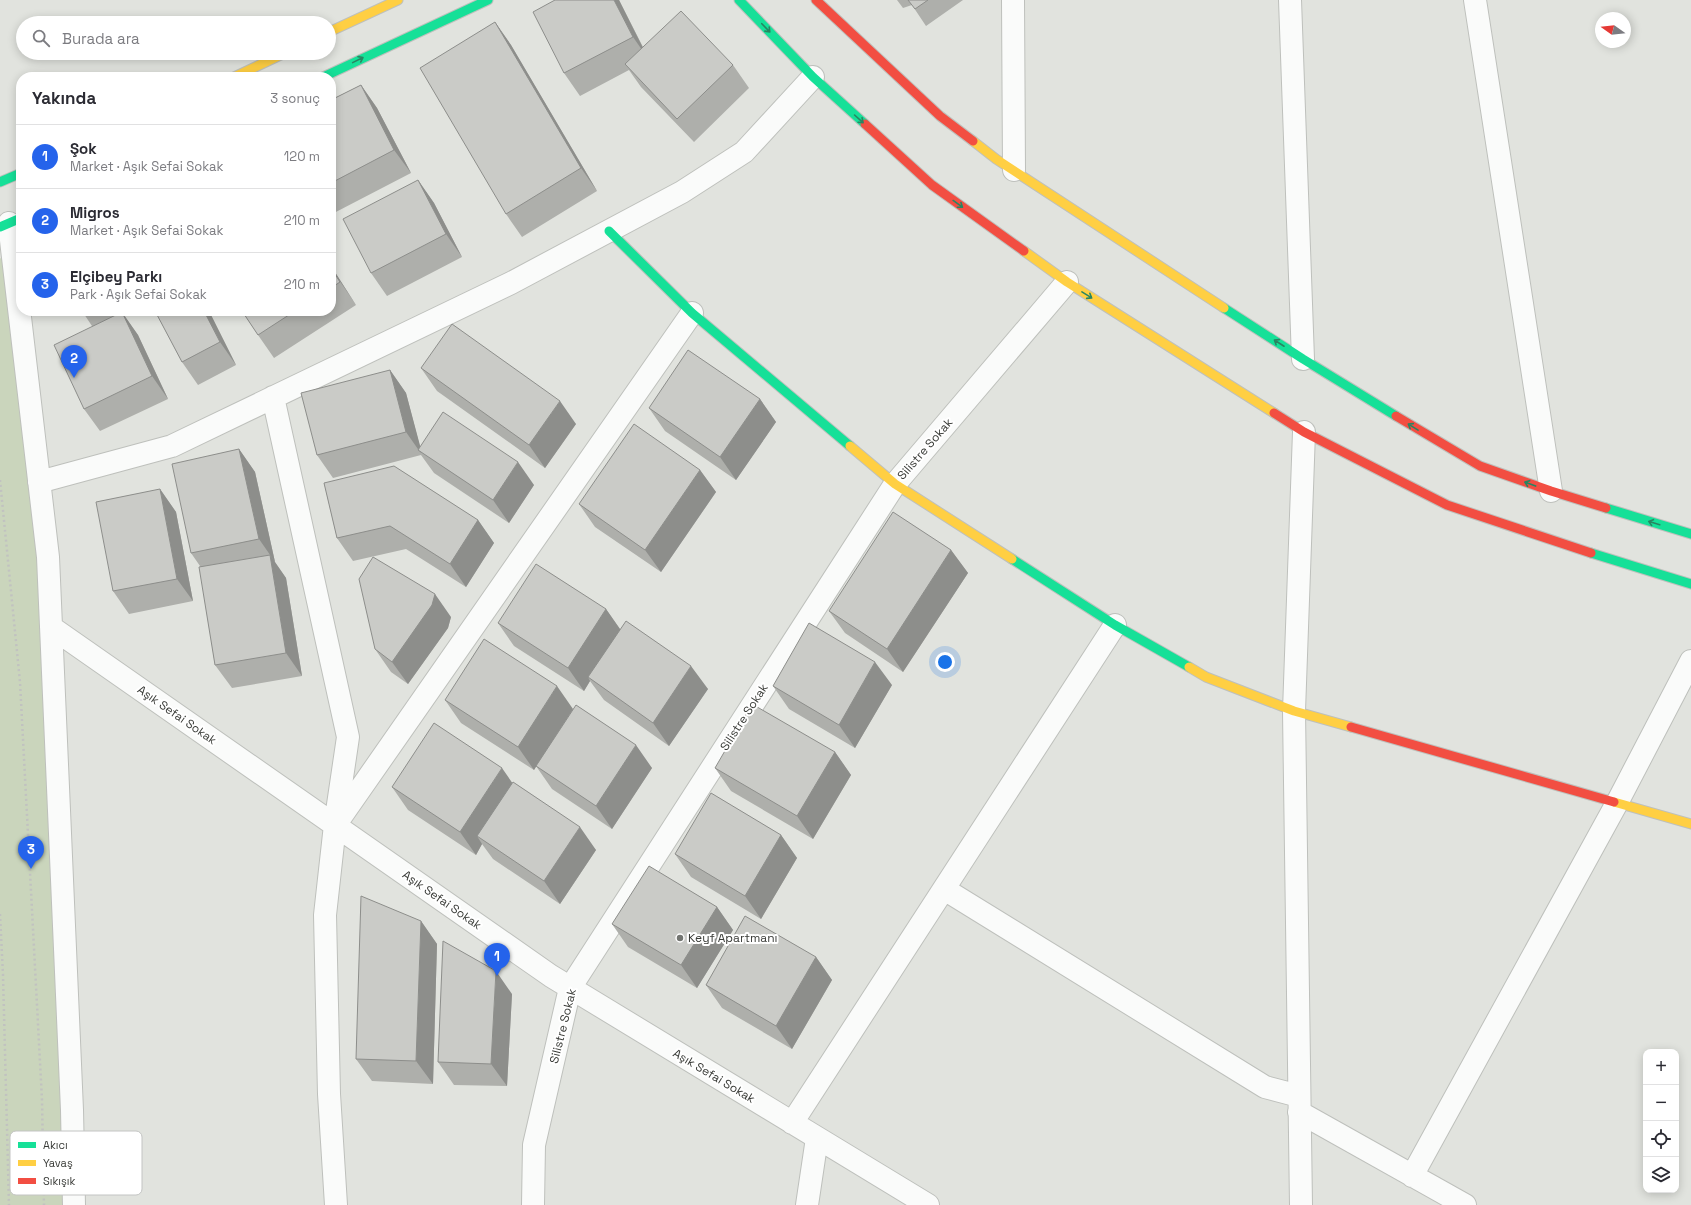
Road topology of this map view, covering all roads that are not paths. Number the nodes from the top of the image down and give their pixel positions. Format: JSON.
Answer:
{"nodes":[{"id":1,"x":398,"y":0,"type":"edge"},
{"id":2,"x":488,"y":0,"type":"edge"},
{"id":3,"x":740,"y":0,"type":"edge"},
{"id":4,"x":816,"y":0,"type":"edge"},
{"id":5,"x":1013,"y":0,"type":"edge"},
{"id":6,"x":1290,"y":0,"type":"edge"},
{"id":7,"x":1475,"y":0,"type":"edge"},
{"id":8,"x":336,"y":29,"type":"edge"},
{"id":9,"x":270,"y":60,"type":"edge"},
{"id":10,"x":245,"y":72,"type":"edge"},
{"id":11,"x":334,"y":72,"type":"edge"},
{"id":12,"x":813,"y":77,"type":"junction"},
{"id":13,"x":1014,"y":170,"type":"junction"},
{"id":14,"x":16,"y":175,"type":"edge"},
{"id":15,"x":0,"y":182,"type":"edge"},
{"id":16,"x":10,"y":223,"type":"edge"},
{"id":17,"x":609,"y":231,"type":"junction"},
{"id":18,"x":16,"y":277,"type":"edge"},
{"id":19,"x":1067,"y":282,"type":"junction"},
{"id":20,"x":692,"y":312,"type":"junction"},
{"id":21,"x":20,"y":316,"type":"edge"},
{"id":22,"x":1304,"y":359,"type":"junction"},
{"id":23,"x":273,"y":397,"type":"junction"},
{"id":24,"x":1304,"y":432,"type":"junction"},
{"id":25,"x":39,"y":482,"type":"junction"},
{"id":26,"x":895,"y":484,"type":"junction"},
{"id":27,"x":1551,"y":491,"type":"junction"},
{"id":28,"x":1691,"y":534,"type":"edge"},
{"id":29,"x":1691,"y":584,"type":"edge"},
{"id":30,"x":1115,"y":625,"type":"junction"},
{"id":31,"x":51,"y":627,"type":"junction"},
{"id":32,"x":1691,"y":660,"type":"edge"},
{"id":33,"x":1294,"y":711,"type":"junction"},
{"id":34,"x":1617,"y":803,"type":"junction"},
{"id":35,"x":1691,"y":824,"type":"edge"},
{"id":36,"x":334,"y":825,"type":"junction"},
{"id":37,"x":944,"y":889,"type":"junction"},
{"id":38,"x":570,"y":988,"type":"junction"},
{"id":39,"x":1299,"y":1104,"type":"junction"},
{"id":40,"x":792,"y":1123,"type":"junction"},
{"id":41,"x":73,"y":1131,"type":"edge"},
{"id":42,"x":817,"y":1138,"type":"junction"},
{"id":43,"x":1412,"y":1176,"type":"junction"},
{"id":44,"x":74,"y":1195,"type":"edge"},
{"id":45,"x":74,"y":1205,"type":"edge"},
{"id":46,"x":336,"y":1205,"type":"edge"},
{"id":47,"x":533,"y":1205,"type":"edge"},
{"id":48,"x":807,"y":1205,"type":"edge"},
{"id":49,"x":928,"y":1205,"type":"edge"},
{"id":50,"x":1301,"y":1205,"type":"edge"},
{"id":51,"x":1465,"y":1205,"type":"edge"}],
"edges":[{"from":1,"to":8,"type":"street"},
{"from":11,"to":2,"type":"street","one_way":true},
{"from":3,"to":12,"type":"street","one_way":true},
{"from":4,"to":13,"type":"street"},
{"from":5,"to":13,"type":"street"},
{"from":6,"to":22,"type":"street"},
{"from":7,"to":27,"type":"street"},
{"from":9,"to":10,"type":"street"},
{"from":12,"to":17,"type":"street"},
{"from":12,"to":19,"type":"street","one_way":true},
{"from":22,"to":13,"type":"street","one_way":true},
{"from":14,"to":15,"type":"street"},
{"from":16,"to":18,"type":"street"},
{"from":17,"to":20,"type":"street"},
{"from":17,"to":23,"type":"street"},
{"from":19,"to":24,"type":"street","one_way":true},
{"from":19,"to":26,"type":"street","name":"Silistre Sokak"},
{"from":20,"to":26,"type":"street"},
{"from":20,"to":36,"type":"street"},
{"from":21,"to":25,"type":"street"},
{"from":27,"to":22,"type":"street","one_way":true},
{"from":23,"to":25,"type":"street"},
{"from":23,"to":36,"type":"street"},
{"from":24,"to":29,"type":"street"},
{"from":24,"to":33,"type":"street"},
{"from":25,"to":31,"type":"street"},
{"from":26,"to":30,"type":"street"},
{"from":26,"to":38,"type":"street","name":"Silistre Sokak"},
{"from":28,"to":27,"type":"street","one_way":true},
{"from":30,"to":33,"type":"street"},
{"from":30,"to":37,"type":"street"},
{"from":31,"to":36,"type":"street","name":"Aşık Sefai Sokak"},
{"from":31,"to":41,"type":"street"},
{"from":32,"to":34,"type":"street"},
{"from":33,"to":34,"type":"street"},
{"from":33,"to":39,"type":"street"},
{"from":34,"to":35,"type":"street"},
{"from":34,"to":43,"type":"street"},
{"from":36,"to":38,"type":"street","name":"Aşık Sefai Sokak"},
{"from":36,"to":46,"type":"street"},
{"from":37,"to":39,"type":"street"},
{"from":37,"to":40,"type":"street"},
{"from":38,"to":40,"type":"street","name":"Aşık Sefai Sokak"},
{"from":38,"to":47,"type":"street","name":"Silistre Sokak"},
{"from":39,"to":43,"type":"street"},
{"from":39,"to":50,"type":"street"},
{"from":40,"to":42,"type":"street","name":"Aşık Sefai Sokak"},
{"from":42,"to":48,"type":"street"},
{"from":42,"to":49,"type":"street","name":"Aşık Sefai Sokak"},
{"from":43,"to":51,"type":"street"},
{"from":44,"to":45,"type":"street"}]}
